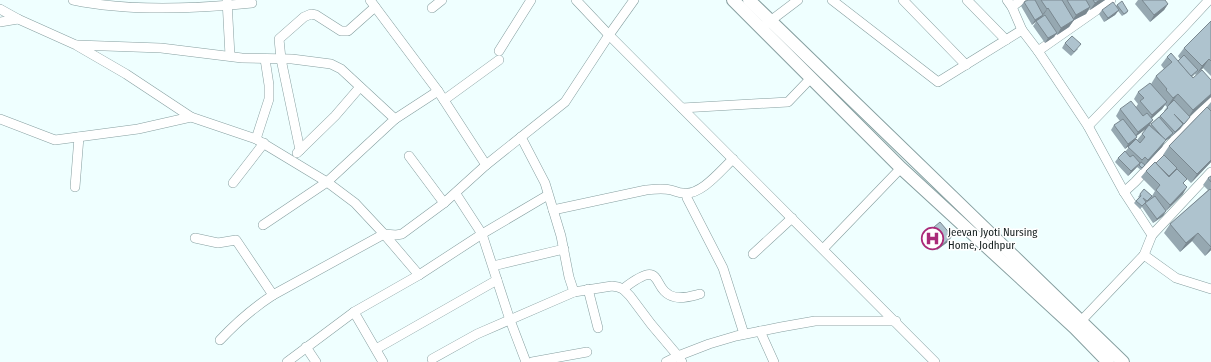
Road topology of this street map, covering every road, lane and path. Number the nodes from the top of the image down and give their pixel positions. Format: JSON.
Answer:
{"nodes":[{"id":1,"x":73,"y":0,"type":"edge"},
{"id":2,"x":442,"y":0,"type":"edge"},
{"id":3,"x":531,"y":0,"type":"edge"},
{"id":4,"x":576,"y":0,"type":"edge"},
{"id":5,"x":634,"y":0,"type":"edge"},
{"id":6,"x":733,"y":0,"type":"edge"},
{"id":7,"x":749,"y":0,"type":"edge"},
{"id":8,"x":756,"y":0,"type":"edge"},
{"id":9,"x":798,"y":0,"type":"edge"},
{"id":10,"x":832,"y":0,"type":"edge"},
{"id":11,"x":903,"y":0,"type":"edge"},
{"id":12,"x":968,"y":0,"type":"edge"},
{"id":13,"x":1021,"y":0,"type":"edge"},
{"id":14,"x":1111,"y":0,"type":"edge"},
{"id":15,"x":1209,"y":0,"type":"edge"},
{"id":16,"x":227,"y":3,"type":"edge"},
{"id":17,"x":252,"y":3,"type":"dead end"},
{"id":18,"x":372,"y":3,"type":"edge"},
{"id":19,"x":1009,"y":3,"type":"edge"},
{"id":20,"x":432,"y":8,"type":"dead end"},
{"id":21,"x":0,"y":9,"type":"edge"},
{"id":22,"x":18,"y":19,"type":"junction"},
{"id":23,"x":0,"y":22,"type":"edge"},
{"id":24,"x":768,"y":23,"type":"junction"},
{"id":25,"x":1022,"y":30,"type":"junction"},
{"id":26,"x":609,"y":35,"type":"junction"},
{"id":27,"x":1006,"y":40,"type":"junction"},
{"id":28,"x":76,"y":45,"type":"junction"},
{"id":29,"x":1038,"y":51,"type":"junction"},
{"id":30,"x":230,"y":56,"type":"junction"},
{"id":31,"x":265,"y":59,"type":"junction"},
{"id":32,"x":281,"y":59,"type":"junction"},
{"id":33,"x":966,"y":65,"type":"junction"},
{"id":34,"x":811,"y":78,"type":"junction"},
{"id":35,"x":360,"y":88,"type":"junction"},
{"id":36,"x":438,"y":91,"type":"junction"},
{"id":37,"x":444,"y":100,"type":"junction"},
{"id":38,"x":1211,"y":101,"type":"edge"},
{"id":39,"x":682,"y":108,"type":"junction"},
{"id":40,"x":191,"y":117,"type":"junction"},
{"id":41,"x":0,"y":119,"type":"edge"},
{"id":42,"x":395,"y":120,"type":"junction"},
{"id":43,"x":1088,"y":126,"type":"junction"},
{"id":44,"x":79,"y":137,"type":"junction"},
{"id":45,"x":521,"y":137,"type":"junction"},
{"id":46,"x":260,"y":141,"type":"junction"},
{"id":47,"x":300,"y":150,"type":"junction"},
{"id":48,"x":409,"y":156,"type":"dead end"},
{"id":49,"x":290,"y":159,"type":"junction"},
{"id":50,"x":733,"y":159,"type":"junction"},
{"id":51,"x":486,"y":166,"type":"junction"},
{"id":52,"x":901,"y":168,"type":"junction"},
{"id":53,"x":1211,"y":172,"type":"edge"},
{"id":54,"x":233,"y":182,"type":"dead end"},
{"id":55,"x":326,"y":182,"type":"junction"},
{"id":56,"x":75,"y":187,"type":"dead end"},
{"id":57,"x":1124,"y":192,"type":"junction"},
{"id":58,"x":456,"y":194,"type":"junction"},
{"id":59,"x":548,"y":195,"type":"junction"},
{"id":60,"x":689,"y":196,"type":"junction"},
{"id":61,"x":444,"y":203,"type":"junction"},
{"id":62,"x":553,"y":210,"type":"junction"},
{"id":63,"x":792,"y":218,"type":"junction"},
{"id":64,"x":263,"y":225,"type":"dead end"},
{"id":65,"x":384,"y":234,"type":"junction"},
{"id":66,"x":482,"y":234,"type":"junction"},
{"id":67,"x":1152,"y":235,"type":"junction"},
{"id":68,"x":195,"y":238,"type":"dead end"},
{"id":69,"x":564,"y":249,"type":"junction"},
{"id":70,"x":823,"y":249,"type":"junction"},
{"id":71,"x":753,"y":254,"type":"dead end"},
{"id":72,"x":1144,"y":255,"type":"junction"},
{"id":73,"x":493,"y":266,"type":"junction"},
{"id":74,"x":420,"y":275,"type":"junction"},
{"id":75,"x":497,"y":280,"type":"junction"},
{"id":76,"x":588,"y":289,"type":"junction"},
{"id":77,"x":623,"y":289,"type":"junction"},
{"id":78,"x":1211,"y":289,"type":"edge"},
{"id":79,"x":574,"y":292,"type":"junction"},
{"id":80,"x":700,"y":294,"type":"dead end"},
{"id":81,"x":273,"y":295,"type":"junction"},
{"id":82,"x":354,"y":312,"type":"junction"},
{"id":83,"x":510,"y":320,"type":"junction"},
{"id":84,"x":896,"y":321,"type":"junction"},
{"id":85,"x":1081,"y":321,"type":"junction"},
{"id":86,"x":598,"y":328,"type":"dead end"},
{"id":87,"x":760,"y":331,"type":"junction"},
{"id":88,"x":743,"y":334,"type":"junction"},
{"id":89,"x":220,"y":340,"type":"dead end"},
{"id":90,"x":306,"y":347,"type":"junction"},
{"id":91,"x":376,"y":349,"type":"junction"},
{"id":92,"x":587,"y":352,"type":"dead end"},
{"id":93,"x":432,"y":358,"type":"dead end"},
{"id":94,"x":680,"y":359,"type":"edge"},
{"id":95,"x":1114,"y":360,"type":"edge"},
{"id":96,"x":287,"y":362,"type":"edge"},
{"id":97,"x":316,"y":362,"type":"edge"},
{"id":98,"x":383,"y":362,"type":"edge"},
{"id":99,"x":526,"y":362,"type":"edge"},
{"id":100,"x":532,"y":362,"type":"edge"},
{"id":101,"x":666,"y":362,"type":"edge"},
{"id":102,"x":774,"y":362,"type":"edge"},
{"id":103,"x":936,"y":362,"type":"edge"}],
"edges":[{"from":1,"to":16,"type":"street"},
{"from":2,"to":20,"type":"street"},
{"from":3,"to":37,"type":"street"},
{"from":4,"to":26,"type":"street"},
{"from":5,"to":26,"type":"street"},
{"from":6,"to":24,"type":"main road"},
{"from":7,"to":24,"type":"main road"},
{"from":8,"to":24,"type":"street"},
{"from":9,"to":24,"type":"street"},
{"from":10,"to":33,"type":"street"},
{"from":11,"to":33,"type":"street"},
{"from":12,"to":27,"type":"street"},
{"from":13,"to":19,"type":"street"},
{"from":14,"to":29,"type":"street"},
{"from":15,"to":43,"type":"street"},
{"from":16,"to":17,"type":"street"},
{"from":16,"to":30,"type":"street"},
{"from":18,"to":32,"type":"street"},
{"from":18,"to":36,"type":"street"},
{"from":19,"to":25,"type":"street"},
{"from":21,"to":22,"type":"street"},
{"from":22,"to":23,"type":"street"},
{"from":22,"to":28,"type":"street"},
{"from":24,"to":34,"type":"main road"},
{"from":24,"to":85,"type":"main road"},
{"from":25,"to":27,"type":"street"},
{"from":25,"to":29,"type":"street"},
{"from":26,"to":39,"type":"street"},
{"from":26,"to":45,"type":"street"},
{"from":27,"to":33,"type":"street"},
{"from":28,"to":30,"type":"street"},
{"from":28,"to":40,"type":"street"},
{"from":29,"to":43,"type":"street"},
{"from":30,"to":31,"type":"street"},
{"from":31,"to":32,"type":"street"},
{"from":31,"to":46,"type":"street"},
{"from":32,"to":35,"type":"street"},
{"from":32,"to":47,"type":"street"},
{"from":34,"to":39,"type":"street"},
{"from":34,"to":52,"type":"main road"},
{"from":35,"to":42,"type":"street"},
{"from":35,"to":47,"type":"street"},
{"from":36,"to":37,"type":"street"},
{"from":36,"to":42,"type":"street"},
{"from":37,"to":51,"type":"street"},
{"from":38,"to":57,"type":"street"},
{"from":39,"to":50,"type":"street"},
{"from":40,"to":44,"type":"street"},
{"from":40,"to":46,"type":"street"},
{"from":41,"to":44,"type":"street"},
{"from":42,"to":55,"type":"street"},
{"from":43,"to":57,"type":"street"},
{"from":44,"to":56,"type":"street"},
{"from":45,"to":51,"type":"street"},
{"from":45,"to":59,"type":"street"},
{"from":46,"to":49,"type":"street"},
{"from":46,"to":54,"type":"street"},
{"from":47,"to":49,"type":"street"},
{"from":48,"to":61,"type":"street"},
{"from":49,"to":55,"type":"street"},
{"from":50,"to":60,"type":"street"},
{"from":50,"to":63,"type":"street"},
{"from":51,"to":58,"type":"street"},
{"from":52,"to":70,"type":"street"},
{"from":52,"to":95,"type":"main road"},
{"from":53,"to":67,"type":"street"},
{"from":55,"to":64,"type":"street"},
{"from":55,"to":65,"type":"street"},
{"from":57,"to":67,"type":"street"},
{"from":58,"to":61,"type":"street"},
{"from":58,"to":66,"type":"street"},
{"from":59,"to":62,"type":"street"},
{"from":59,"to":66,"type":"street"},
{"from":60,"to":62,"type":"street"},
{"from":60,"to":88,"type":"street"},
{"from":61,"to":65,"type":"street"},
{"from":62,"to":69,"type":"street"},
{"from":63,"to":70,"type":"street"},
{"from":63,"to":71,"type":"street"},
{"from":65,"to":74,"type":"street"},
{"from":65,"to":81,"type":"street"},
{"from":66,"to":73,"type":"street"},
{"from":66,"to":74,"type":"street"},
{"from":67,"to":72,"type":"street"},
{"from":68,"to":81,"type":"street"},
{"from":69,"to":73,"type":"street"},
{"from":69,"to":79,"type":"street"},
{"from":70,"to":84,"type":"street"},
{"from":72,"to":78,"type":"street"},
{"from":72,"to":85,"type":"street"},
{"from":73,"to":75,"type":"street"},
{"from":74,"to":82,"type":"street"},
{"from":75,"to":83,"type":"street"},
{"from":75,"to":91,"type":"street"},
{"from":76,"to":77,"type":"street"},
{"from":76,"to":79,"type":"street"},
{"from":76,"to":86,"type":"street"},
{"from":77,"to":80,"type":"street"},
{"from":77,"to":94,"type":"street"},
{"from":79,"to":83,"type":"street"},
{"from":81,"to":89,"type":"street"},
{"from":82,"to":90,"type":"street"},
{"from":82,"to":91,"type":"street"},
{"from":83,"to":93,"type":"street"},
{"from":83,"to":99,"type":"street"},
{"from":84,"to":87,"type":"street"},
{"from":84,"to":103,"type":"street"},
{"from":85,"to":95,"type":"main road"},
{"from":87,"to":88,"type":"street"},
{"from":87,"to":102,"type":"street"},
{"from":88,"to":94,"type":"street"},
{"from":90,"to":96,"type":"street"},
{"from":90,"to":97,"type":"street"},
{"from":91,"to":98,"type":"street"},
{"from":92,"to":100,"type":"street"},
{"from":94,"to":101,"type":"street"}]}
